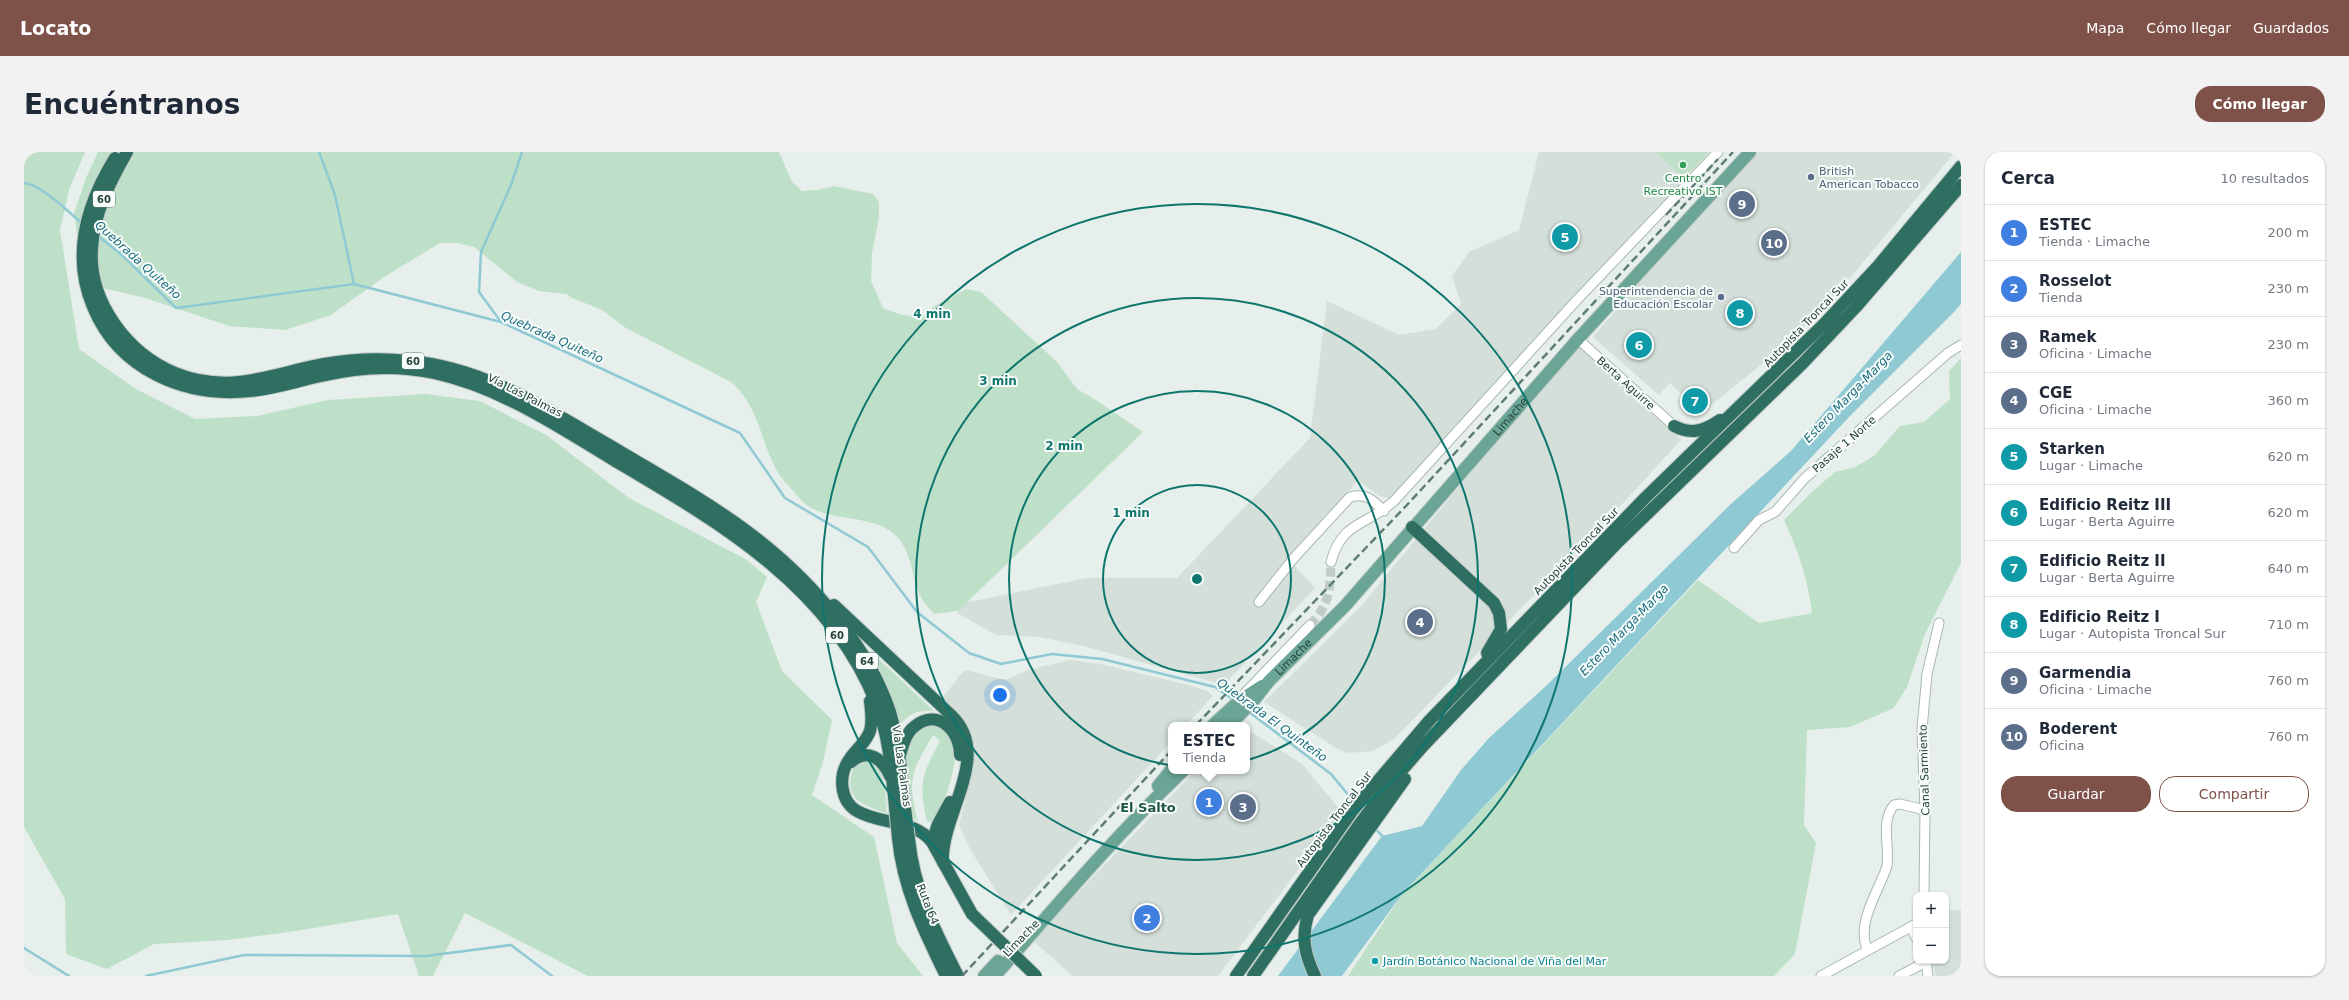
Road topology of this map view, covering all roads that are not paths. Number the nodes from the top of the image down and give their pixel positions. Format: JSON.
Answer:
{"nodes":[{"id":1,"x":118,"y":152,"type":"edge"},
{"id":2,"x":127,"y":152,"type":"edge"},
{"id":3,"x":1750,"y":152,"type":"edge"},
{"id":4,"x":1717,"y":153,"type":"edge"},
{"id":5,"x":1961,"y":166,"type":"edge"},
{"id":6,"x":1961,"y":185,"type":"edge"},
{"id":7,"x":87,"y":248,"type":"junction"},
{"id":8,"x":1578,"y":339,"type":"junction"},
{"id":9,"x":1961,"y":345,"type":"edge"},
{"id":10,"x":1745,"y":402,"type":"junction"},
{"id":11,"x":1674,"y":426,"type":"joint"},
{"id":12,"x":1384,"y":510,"type":"junction"},
{"id":13,"x":1412,"y":527,"type":"junction"},
{"id":14,"x":1734,"y":548,"type":"dead end"},
{"id":15,"x":1331,"y":562,"type":"tunnel mouth"},
{"id":16,"x":806,"y":581,"type":"junction"},
{"id":17,"x":1259,"y":602,"type":"dead end"},
{"id":18,"x":1939,"y":623,"type":"dead end"},
{"id":19,"x":1310,"y":625,"type":"tunnel mouth"},
{"id":20,"x":1476,"y":672,"type":"junction"},
{"id":21,"x":864,"y":676,"type":"junction"},
{"id":22,"x":1245,"y":698,"type":"junction"},
{"id":23,"x":1231,"y":720,"type":"edge"},
{"id":24,"x":899,"y":756,"type":"junction"},
{"id":25,"x":845,"y":769,"type":"junction"},
{"id":26,"x":1168,"y":774,"type":"edge"},
{"id":27,"x":1179,"y":774,"type":"edge"},
{"id":28,"x":892,"y":780,"type":"junction"},
{"id":29,"x":1383,"y":791,"type":"junction"},
{"id":30,"x":1353,"y":810,"type":"junction"},
{"id":31,"x":1925,"y":810,"type":"junction"},
{"id":32,"x":1141,"y":811,"type":"junction"},
{"id":33,"x":938,"y":824,"type":"junction"},
{"id":34,"x":1365,"y":825,"type":"junction"},
{"id":35,"x":922,"y":833,"type":"junction"},
{"id":36,"x":903,"y":839,"type":"junction"},
{"id":37,"x":932,"y":842,"type":"junction"},
{"id":38,"x":943,"y":862,"type":"junction"},
{"id":39,"x":1924,"y":892,"type":"edge"},
{"id":40,"x":1058,"y":901,"type":"junction"},
{"id":41,"x":1913,"y":925,"type":"edge"},
{"id":42,"x":931,"y":934,"type":"junction"},
{"id":43,"x":1867,"y":949,"type":"junction"},
{"id":44,"x":1922,"y":964,"type":"edge"},
{"id":45,"x":1926,"y":964,"type":"edge"},
{"id":46,"x":946,"y":976,"type":"edge"},
{"id":47,"x":958,"y":976,"type":"edge"},
{"id":48,"x":984,"y":976,"type":"edge"},
{"id":49,"x":995,"y":976,"type":"edge"},
{"id":50,"x":1036,"y":976,"type":"edge"},
{"id":51,"x":1226,"y":976,"type":"edge"},
{"id":52,"x":1236,"y":976,"type":"edge"},
{"id":53,"x":1253,"y":976,"type":"edge"},
{"id":54,"x":1315,"y":976,"type":"edge"},
{"id":55,"x":1821,"y":976,"type":"edge"},
{"id":56,"x":1899,"y":976,"type":"edge"},
{"id":57,"x":1928,"y":976,"type":"edge"}],
"edges":[{"from":1,"to":7,"type":"highway","name":"Vía Las Palmas","number":"60"},
{"from":2,"to":7,"type":"highway","name":"Vía Las Palmas","number":"60"},
{"from":3,"to":8,"type":"main road","name":"Limache"},
{"from":4,"to":12,"type":"street"},
{"from":5,"to":10,"type":"highway","name":"Autopista Troncal Sur"},
{"from":6,"to":29,"type":"highway","name":"Autopista Troncal Sur"},
{"from":7,"to":16,"type":"highway","name":"Vía Las Palmas","number":"60"},
{"from":7,"to":21,"type":"highway","name":"Vía Las Palmas","number":"60"},
{"from":8,"to":11,"type":"street","name":"Berta Aguirre"},
{"from":8,"to":13,"type":"main road","name":"Limache"},
{"from":9,"to":14,"type":"street","name":"Pasaje 1 Norte"},
{"from":10,"to":11,"type":"highway"},
{"from":10,"to":20,"type":"highway","name":"Autopista Troncal Sur"},
{"from":12,"to":15,"type":"street"},
{"from":12,"to":17,"type":"street"},
{"from":13,"to":20,"type":"highway"},
{"from":13,"to":22,"type":"main road","name":"Limache"},
{"from":16,"to":24,"type":"highway","name":"Vía Las Palmas","number":"64"},
{"from":16,"to":38,"type":"highway"},
{"from":18,"to":31,"type":"street","name":"Canal Sarmiento"},
{"from":19,"to":22,"type":"street","name":"Limache"},
{"from":20,"to":29,"type":"highway","name":"Autopista Troncal Sur"},
{"from":21,"to":25,"type":"highway"},
{"from":21,"to":28,"type":"highway","name":"Vía Las Palmas","number":"64"},
{"from":22,"to":23,"type":"main road","name":"Limache"},
{"from":24,"to":33,"type":"highway"},
{"from":24,"to":36,"type":"highway","name":"Vía Las Palmas","number":"64","bridge":true},
{"from":25,"to":28,"type":"highway"},
{"from":25,"to":35,"type":"highway"},
{"from":26,"to":32,"type":"main road","name":"Limache"},
{"from":27,"to":32,"type":"main road","name":"Limache"},
{"from":28,"to":36,"type":"highway","name":"Vía Las Palmas","number":"64","bridge":true},
{"from":29,"to":30,"type":"highway","name":"Autopista Troncal Sur"},
{"from":29,"to":34,"type":"highway"},
{"from":30,"to":51,"type":"highway"},
{"from":30,"to":52,"type":"highway","name":"Autopista Troncal Sur"},
{"from":31,"to":39,"type":"street","name":"Canal Sarmiento"},
{"from":31,"to":43,"type":"street"},
{"from":32,"to":40,"type":"main road","name":"Limache"},
{"from":33,"to":35,"type":"highway"},
{"from":33,"to":37,"type":"highway"},
{"from":34,"to":53,"type":"highway"},
{"from":34,"to":54,"type":"highway"},
{"from":35,"to":37,"type":"highway"},
{"from":36,"to":42,"type":"highway","name":"Ruta 64","number":"64"},
{"from":37,"to":38,"type":"highway"},
{"from":38,"to":50,"type":"highway","bridge":true},
{"from":40,"to":48,"type":"main road","name":"Limache"},
{"from":40,"to":49,"type":"main road","name":"Limache"},
{"from":41,"to":43,"type":"street"},
{"from":42,"to":46,"type":"highway","name":"Ruta 64","number":"64"},
{"from":42,"to":47,"type":"highway","name":"Ruta 64","number":"64"},
{"from":43,"to":55,"type":"street"},
{"from":44,"to":56,"type":"street"},
{"from":45,"to":57,"type":"street"}]}
